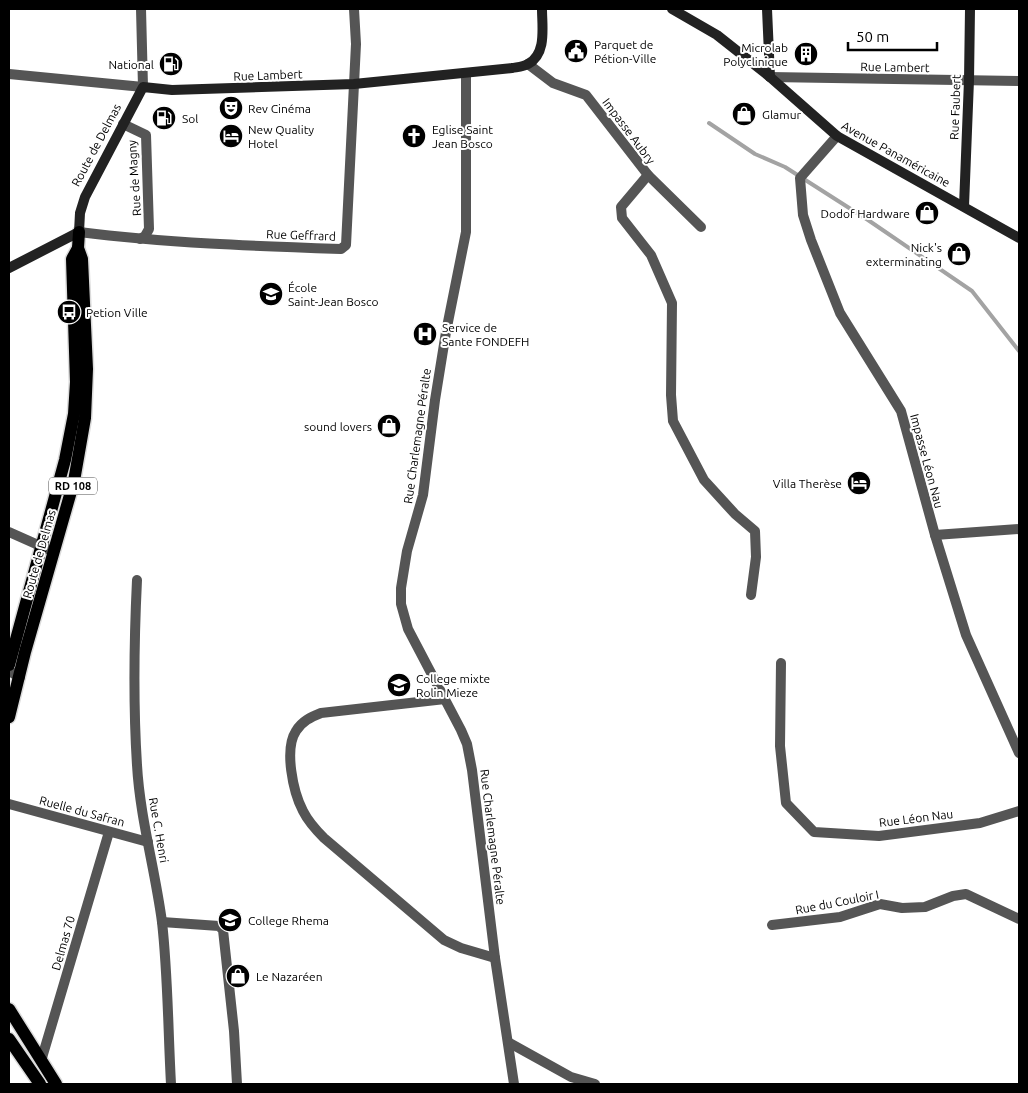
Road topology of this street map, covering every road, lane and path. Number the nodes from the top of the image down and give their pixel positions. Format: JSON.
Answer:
{"nodes":[{"id":1,"x":141,"y":9,"type":"edge"},
{"id":2,"x":354,"y":9,"type":"edge"},
{"id":3,"x":542,"y":9,"type":"edge"},
{"id":4,"x":672,"y":9,"type":"edge"},
{"id":5,"x":766,"y":9,"type":"edge"},
{"id":6,"x":970,"y":9,"type":"edge"},
{"id":7,"x":528,"y":64,"type":"junction"},
{"id":8,"x":9,"y":74,"type":"edge"},
{"id":9,"x":466,"y":74,"type":"junction"},
{"id":10,"x":770,"y":77,"type":"junction"},
{"id":11,"x":969,"y":80,"type":"junction"},
{"id":12,"x":1019,"y":80,"type":"edge"},
{"id":13,"x":354,"y":84,"type":"junction"},
{"id":14,"x":142,"y":87,"type":"junction"},
{"id":15,"x":123,"y":124,"type":"junction"},
{"id":16,"x":837,"y":136,"type":"junction"},
{"id":17,"x":648,"y":175,"type":"junction"},
{"id":18,"x":964,"y":206,"type":"junction"},
{"id":19,"x":701,"y":227,"type":"dead end"},
{"id":20,"x":79,"y":232,"type":"junction"},
{"id":21,"x":1019,"y":238,"type":"edge"},
{"id":22,"x":140,"y":240,"type":"junction"},
{"id":23,"x":78,"y":248,"type":"junction"},
{"id":24,"x":9,"y":268,"type":"edge"},
{"id":25,"x":1019,"y":529,"type":"edge"},
{"id":26,"x":9,"y":532,"type":"edge"},
{"id":27,"x":935,"y":535,"type":"junction"},
{"id":28,"x":41,"y":547,"type":"junction"},
{"id":29,"x":54,"y":552,"type":"junction"},
{"id":30,"x":137,"y":580,"type":"dead end"},
{"id":31,"x":750,"y":595,"type":"dead end"},
{"id":32,"x":781,"y":663,"type":"dead end"},
{"id":33,"x":9,"y":665,"type":"edge"},
{"id":34,"x":14,"y":674,"type":"edge"},
{"id":35,"x":445,"y":698,"type":"junction"},
{"id":36,"x":9,"y":717,"type":"edge"},
{"id":37,"x":1019,"y":754,"type":"edge"},
{"id":38,"x":9,"y":804,"type":"edge"},
{"id":39,"x":1019,"y":811,"type":"edge"},
{"id":40,"x":109,"y":832,"type":"junction"},
{"id":41,"x":148,"y":842,"type":"junction"},
{"id":42,"x":1019,"y":919,"type":"edge"},
{"id":43,"x":162,"y":922,"type":"junction"},
{"id":44,"x":772,"y":925,"type":"dead end"},
{"id":45,"x":495,"y":958,"type":"junction"},
{"id":46,"x":9,"y":1009,"type":"edge"},
{"id":47,"x":9,"y":1039,"type":"edge"},
{"id":48,"x":508,"y":1042,"type":"junction"},
{"id":49,"x":41,"y":1061,"type":"junction"},
{"id":50,"x":40,"y":1084,"type":"edge"},
{"id":51,"x":56,"y":1084,"type":"edge"},
{"id":52,"x":170,"y":1084,"type":"edge"},
{"id":53,"x":237,"y":1084,"type":"edge"},
{"id":54,"x":514,"y":1084,"type":"edge"},
{"id":55,"x":595,"y":1084,"type":"edge"}],
"edges":[{"from":1,"to":14,"type":"street"},
{"from":2,"to":13,"type":"street","name":"Rue Geffrard"},
{"from":3,"to":7,"type":"main road"},
{"from":4,"to":10,"type":"main road","name":"Avenue Panaméricaine"},
{"from":5,"to":10,"type":"main road"},
{"from":6,"to":11,"type":"main road","name":"Rue Faubert"},
{"from":7,"to":9,"type":"main road","name":"Rue Lambert"},
{"from":7,"to":17,"type":"street","name":"Impasse Aubry"},
{"from":8,"to":14,"type":"street","name":"Rue Lambert"},
{"from":9,"to":13,"type":"main road","name":"Rue Lambert"},
{"from":9,"to":35,"type":"street","name":"Rue Charlemagne Péralte"},
{"from":10,"to":11,"type":"street","name":"Rue Lambert"},
{"from":10,"to":16,"type":"main road","name":"Avenue Panaméricaine"},
{"from":11,"to":12,"type":"street","name":"Rue Lambert"},
{"from":11,"to":18,"type":"main road","name":"Rue Faubert"},
{"from":13,"to":14,"type":"main road","name":"Rue Lambert"},
{"from":13,"to":22,"type":"street","name":"Rue Geffrard"},
{"from":14,"to":15,"type":"main road","name":"Route de Delmas","number":"RD 108"},
{"from":15,"to":20,"type":"main road","name":"Route de Delmas","number":"RD 108"},
{"from":15,"to":22,"type":"street","name":"Rue de Magny"},
{"from":16,"to":18,"type":"main road","name":"Avenue Panaméricaine"},
{"from":16,"to":27,"type":"street","name":"Impasse Léon Nau"},
{"from":17,"to":19,"type":"street","name":"Impasse Aubry"},
{"from":17,"to":31,"type":"street"},
{"from":18,"to":21,"type":"main road","name":"Avenue Panaméricaine"},
{"from":20,"to":22,"type":"street","name":"Rue Geffrard"},
{"from":20,"to":23,"type":"main road","name":"Route de Delmas","number":"RD 108"},
{"from":20,"to":24,"type":"main road"},
{"from":23,"to":28,"type":"main road","name":"Route de Delmas","number":"RD 108"},
{"from":23,"to":29,"type":"main road","name":"Route de Delmas","number":"RD 108"},
{"from":25,"to":27,"type":"street"},
{"from":26,"to":28,"type":"street"},
{"from":27,"to":37,"type":"street","name":"Impasse Léon Nau"},
{"from":28,"to":29,"type":"street"},
{"from":28,"to":33,"type":"main road","name":"Route de Delmas","number":"RD 108"},
{"from":29,"to":34,"type":"main road","name":"Route de Delmas","number":"RD 108"},
{"from":30,"to":41,"type":"street","name":"Rue C. Henri"},
{"from":32,"to":39,"type":"street","name":"Rue Léon Nau"},
{"from":34,"to":36,"type":"main road","name":"Route de Delmas","number":"RD 108"},
{"from":35,"to":45,"type":"street","name":"Rue Charlemagne Péralte"},
{"from":35,"to":45,"type":"street"},
{"from":38,"to":40,"type":"street","name":"Ruelle du Safran"},
{"from":40,"to":41,"type":"street","name":"Ruelle du Safran"},
{"from":40,"to":49,"type":"street","name":"Delmas 70"},
{"from":41,"to":43,"type":"street","name":"Rue C. Henri"},
{"from":42,"to":44,"type":"street","name":"Rue du Couloir I"},
{"from":43,"to":52,"type":"street","name":"Rue C. Henri"},
{"from":43,"to":53,"type":"street"},
{"from":45,"to":48,"type":"street","name":"Rue Charlemagne Péralte"},
{"from":46,"to":49,"type":"main road"},
{"from":47,"to":50,"type":"main road"},
{"from":48,"to":54,"type":"street","name":"Rue Charlemagne Péralte"},
{"from":48,"to":55,"type":"street"},
{"from":49,"to":51,"type":"main road"}]}
